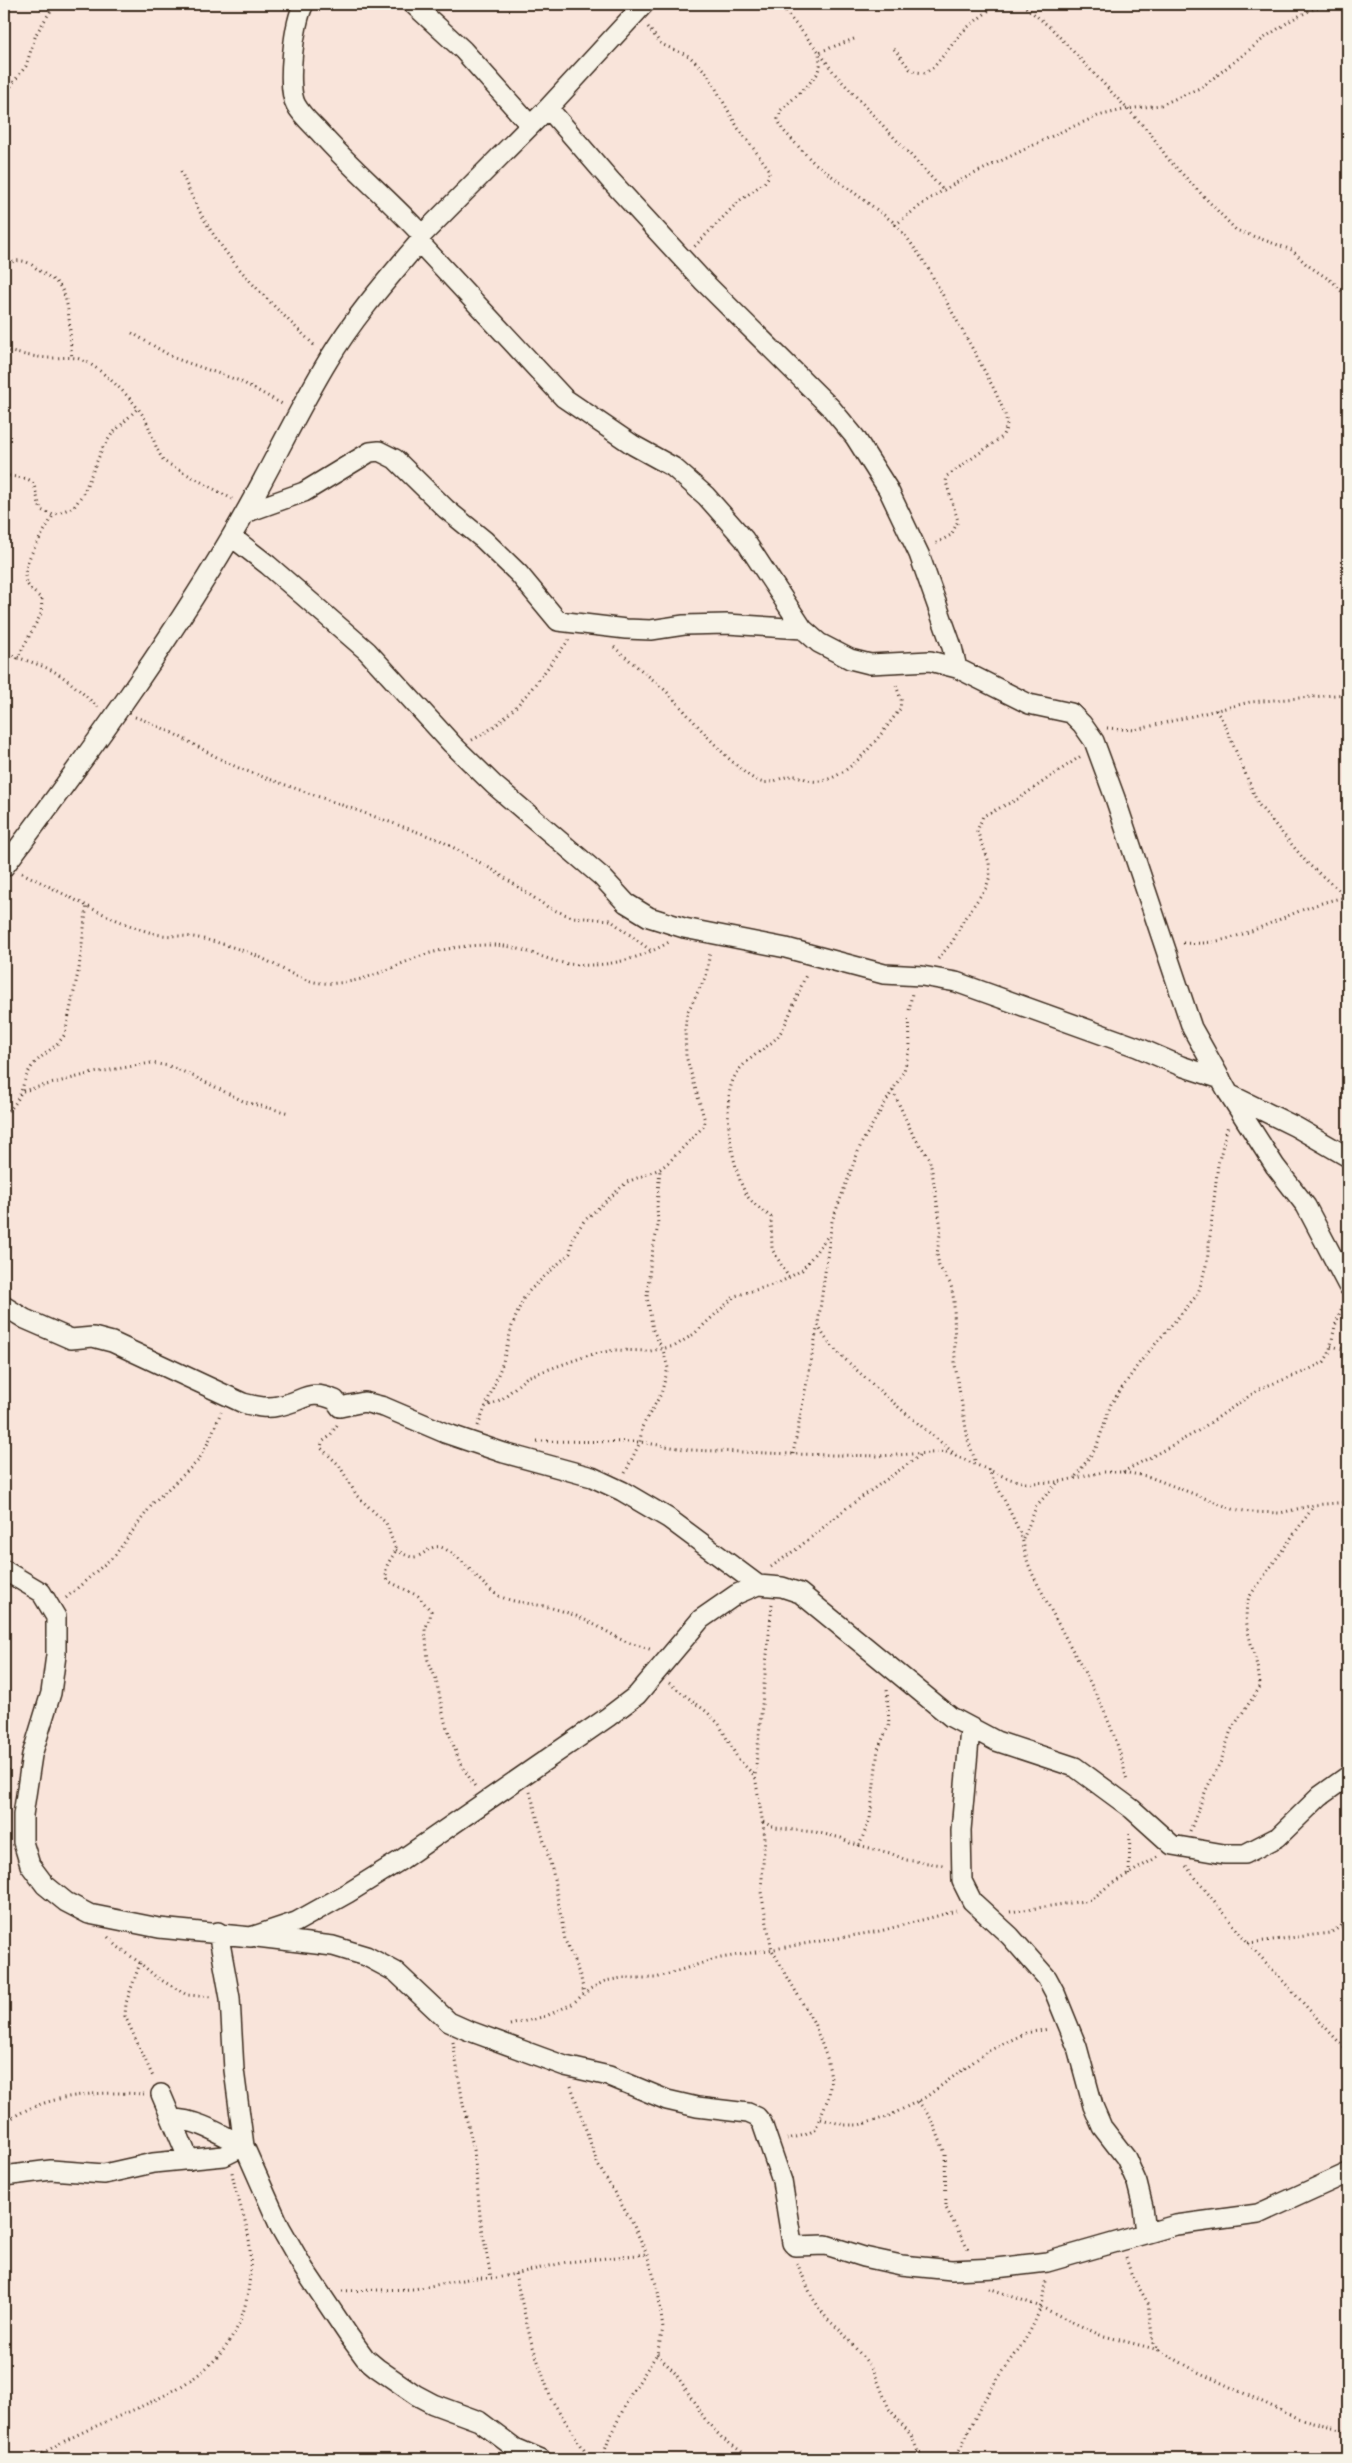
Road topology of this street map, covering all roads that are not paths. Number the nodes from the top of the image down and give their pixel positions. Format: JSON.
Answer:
{"nodes":[{"id":1,"x":304,"y":4,"type":"edge"},
{"id":2,"x":413,"y":4,"type":"edge"},
{"id":3,"x":641,"y":6,"type":"edge"},
{"id":4,"x":548,"y":108,"type":"junction"},
{"id":5,"x":530,"y":125,"type":"junction"},
{"id":6,"x":421,"y":238,"type":"junction"},
{"id":7,"x":247,"y":510,"type":"junction"},
{"id":8,"x":232,"y":537,"type":"junction"},
{"id":9,"x":804,"y":629,"type":"junction"},
{"id":10,"x":957,"y":668,"type":"junction"},
{"id":11,"x":4,"y":866,"type":"edge"},
{"id":12,"x":1229,"y":1093,"type":"junction"},
{"id":13,"x":1348,"y":1157,"type":"edge"},
{"id":14,"x":1347,"y":1293,"type":"edge"},
{"id":15,"x":4,"y":1306,"type":"edge"},
{"id":16,"x":4,"y":1570,"type":"edge"},
{"id":17,"x":761,"y":1583,"type":"junction"},
{"id":18,"x":970,"y":1729,"type":"junction"},
{"id":19,"x":1348,"y":1776,"type":"edge"},
{"id":20,"x":218,"y":1932,"type":"junction"},
{"id":21,"x":251,"y":1937,"type":"junction"},
{"id":22,"x":161,"y":2094,"type":"road end"},
{"id":23,"x":172,"y":2120,"type":"junction"},
{"id":24,"x":238,"y":2150,"type":"junction"},
{"id":25,"x":189,"y":2160,"type":"junction"},
{"id":26,"x":1348,"y":2173,"type":"edge"},
{"id":27,"x":4,"y":2176,"type":"edge"},
{"id":28,"x":1146,"y":2233,"type":"junction"},
{"id":29,"x":542,"y":2459,"type":"edge"}],
"edges":[{"from":1,"to":6,"type":"street"},
{"from":2,"to":5,"type":"street"},
{"from":3,"to":4,"type":"street"},
{"from":4,"to":5,"type":"street"},
{"from":4,"to":10,"type":"street"},
{"from":5,"to":6,"type":"street"},
{"from":6,"to":7,"type":"street"},
{"from":6,"to":9,"type":"street"},
{"from":7,"to":8,"type":"street"},
{"from":7,"to":9,"type":"street"},
{"from":8,"to":11,"type":"street"},
{"from":8,"to":12,"type":"street"},
{"from":9,"to":10,"type":"street"},
{"from":10,"to":12,"type":"street"},
{"from":12,"to":13,"type":"street"},
{"from":12,"to":14,"type":"street"},
{"from":15,"to":17,"type":"street"},
{"from":16,"to":20,"type":"street"},
{"from":17,"to":18,"type":"street"},
{"from":17,"to":21,"type":"street"},
{"from":18,"to":19,"type":"street"},
{"from":18,"to":28,"type":"street"},
{"from":20,"to":21,"type":"street"},
{"from":20,"to":24,"type":"street"},
{"from":21,"to":28,"type":"street"},
{"from":22,"to":23,"type":"street"},
{"from":23,"to":24,"type":"street"},
{"from":23,"to":25,"type":"street"},
{"from":24,"to":25,"type":"street"},
{"from":24,"to":29,"type":"street"},
{"from":25,"to":27,"type":"street"},
{"from":26,"to":28,"type":"street"}]}
